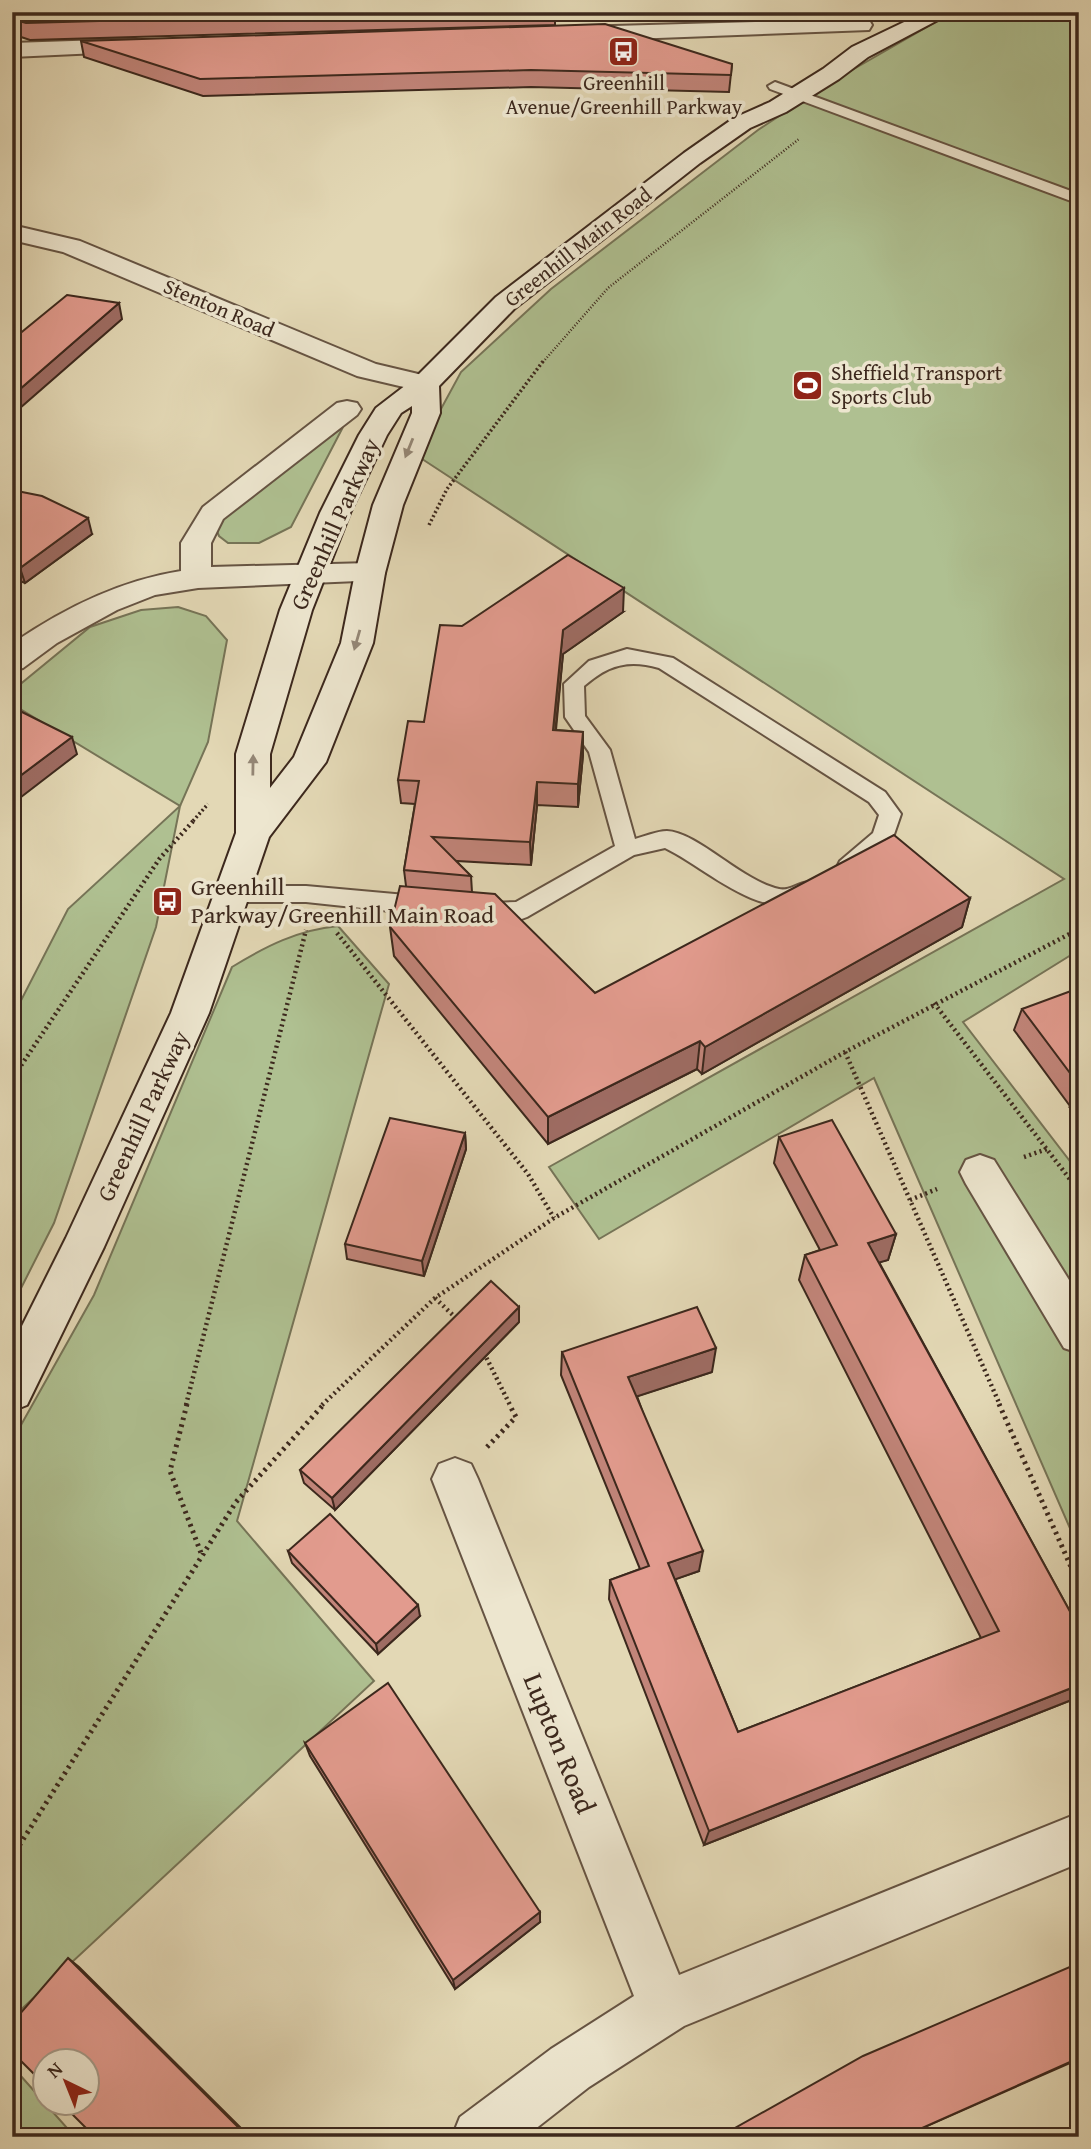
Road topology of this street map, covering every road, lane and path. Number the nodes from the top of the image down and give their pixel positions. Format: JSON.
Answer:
{"nodes":[{"id":1,"x":883,"y":12,"type":"edge"},
{"id":2,"x":942,"y":12,"type":"edge"},
{"id":3,"x":861,"y":25,"type":"junction"},
{"id":4,"x":753,"y":29,"type":"junction"},
{"id":5,"x":556,"y":34,"type":"edge"},
{"id":6,"x":158,"y":45,"type":"edge"},
{"id":7,"x":820,"y":48,"type":"junction"},
{"id":8,"x":12,"y":50,"type":"edge"},
{"id":9,"x":860,"y":52,"type":"junction"},
{"id":10,"x":797,"y":68,"type":"dead end"},
{"id":11,"x":775,"y":86,"type":"junction"},
{"id":12,"x":798,"y":94,"type":"junction"},
{"id":13,"x":839,"y":108,"type":"junction"},
{"id":14,"x":742,"y":123,"type":"junction"},
{"id":15,"x":1079,"y":198,"type":"edge"},
{"id":16,"x":12,"y":232,"type":"edge"},
{"id":17,"x":425,"y":384,"type":"junction"},
{"id":18,"x":347,"y":409,"type":"dead end"},
{"id":19,"x":424,"y":536,"type":"dead end"},
{"id":20,"x":370,"y":573,"type":"junction"},
{"id":21,"x":310,"y":574,"type":"junction"},
{"id":22,"x":198,"y":578,"type":"junction"},
{"id":23,"x":12,"y":629,"type":"edge"},
{"id":24,"x":46,"y":636,"type":"junction"},
{"id":25,"x":12,"y":660,"type":"edge"},
{"id":26,"x":253,"y":754,"type":"junction"},
{"id":27,"x":253,"y":833,"type":"junction"},
{"id":28,"x":627,"y":849,"type":"junction"},
{"id":29,"x":232,"y":894,"type":"junction"},
{"id":30,"x":306,"y":894,"type":"junction"},
{"id":31,"x":1079,"y":929,"type":"edge"},
{"id":32,"x":934,"y":1003,"type":"junction"},
{"id":33,"x":845,"y":1052,"type":"junction"},
{"id":34,"x":12,"y":1079,"type":"edge"},
{"id":35,"x":980,"y":1172,"type":"dead end"},
{"id":36,"x":1079,"y":1191,"type":"edge"},
{"id":37,"x":554,"y":1218,"type":"junction"},
{"id":38,"x":435,"y":1298,"type":"junction"},
{"id":39,"x":460,"y":1322,"type":"edge"},
{"id":40,"x":1079,"y":1334,"type":"edge"},
{"id":41,"x":483,"y":1349,"type":"edge"},
{"id":42,"x":12,"y":1391,"type":"edge"},
{"id":43,"x":455,"y":1479,"type":"joint"},
{"id":44,"x":201,"y":1553,"type":"junction"},
{"id":45,"x":1079,"y":1586,"type":"edge"},
{"id":46,"x":1079,"y":1838,"type":"edge"},
{"id":47,"x":12,"y":1857,"type":"edge"},
{"id":48,"x":665,"y":2007,"type":"junction"},
{"id":49,"x":480,"y":2137,"type":"edge"}],
"edges":[{"from":1,"to":3,"type":"main road"},
{"from":2,"to":9,"type":"main road","name":"Greenhill Main Road"},
{"from":3,"to":4,"type":"main road"},
{"from":3,"to":7,"type":"main road"},
{"from":4,"to":5,"type":"main road"},
{"from":4,"to":7,"type":"main road"},
{"from":6,"to":8,"type":"main road"},
{"from":7,"to":9,"type":"main road"},
{"from":9,"to":12,"type":"main road","name":"Greenhill Main Road"},
{"from":10,"to":11,"type":"main road","name":"Greenhill Main Road"},
{"from":11,"to":12,"type":"lane"},
{"from":11,"to":14,"type":"main road","name":"Greenhill Main Road"},
{"from":12,"to":13,"type":"lane"},
{"from":12,"to":14,"type":"main road","name":"Greenhill Main Road"},
{"from":13,"to":15,"type":"lane"},
{"from":13,"to":19,"type":"path"},
{"from":14,"to":17,"type":"main road","name":"Greenhill Main Road"},
{"from":16,"to":17,"type":"main road","name":"Stenton Road"},
{"from":17,"to":20,"type":"main road","name":"Greenhill Parkway","one_way":true},
{"from":17,"to":21,"type":"main road","name":"Greenhill Parkway"},
{"from":18,"to":22,"type":"main road"},
{"from":20,"to":21,"type":"main road"},
{"from":20,"to":27,"type":"main road","name":"Greenhill Parkway","one_way":true},
{"from":21,"to":22,"type":"main road"},
{"from":21,"to":26,"type":"main road","name":"Greenhill Parkway"},
{"from":22,"to":24,"type":"main road"},
{"from":23,"to":24,"type":"main road"},
{"from":24,"to":25,"type":"main road"},
{"from":27,"to":26,"type":"main road","name":"Greenhill Parkway","one_way":true},
{"from":26,"to":34,"type":"path"},
{"from":27,"to":29,"type":"main road","name":"Greenhill Parkway"},
{"from":28,"to":28,"type":"lane"},
{"from":28,"to":30,"type":"lane"},
{"from":29,"to":30,"type":"lane"},
{"from":29,"to":42,"type":"main road","name":"Greenhill Parkway"},
{"from":30,"to":37,"type":"path"},
{"from":30,"to":44,"type":"path"},
{"from":31,"to":32,"type":"path"},
{"from":32,"to":33,"type":"path"},
{"from":32,"to":36,"type":"path"},
{"from":33,"to":37,"type":"path"},
{"from":33,"to":45,"type":"path"},
{"from":35,"to":40,"type":"main road"},
{"from":37,"to":38,"type":"path"},
{"from":38,"to":39,"type":"path"},
{"from":38,"to":44,"type":"path"},
{"from":41,"to":43,"type":"path"},
{"from":43,"to":48,"type":"main road","name":"Lupton Road"},
{"from":44,"to":47,"type":"path"},
{"from":46,"to":48,"type":"main road"},
{"from":48,"to":49,"type":"main road"}]}
